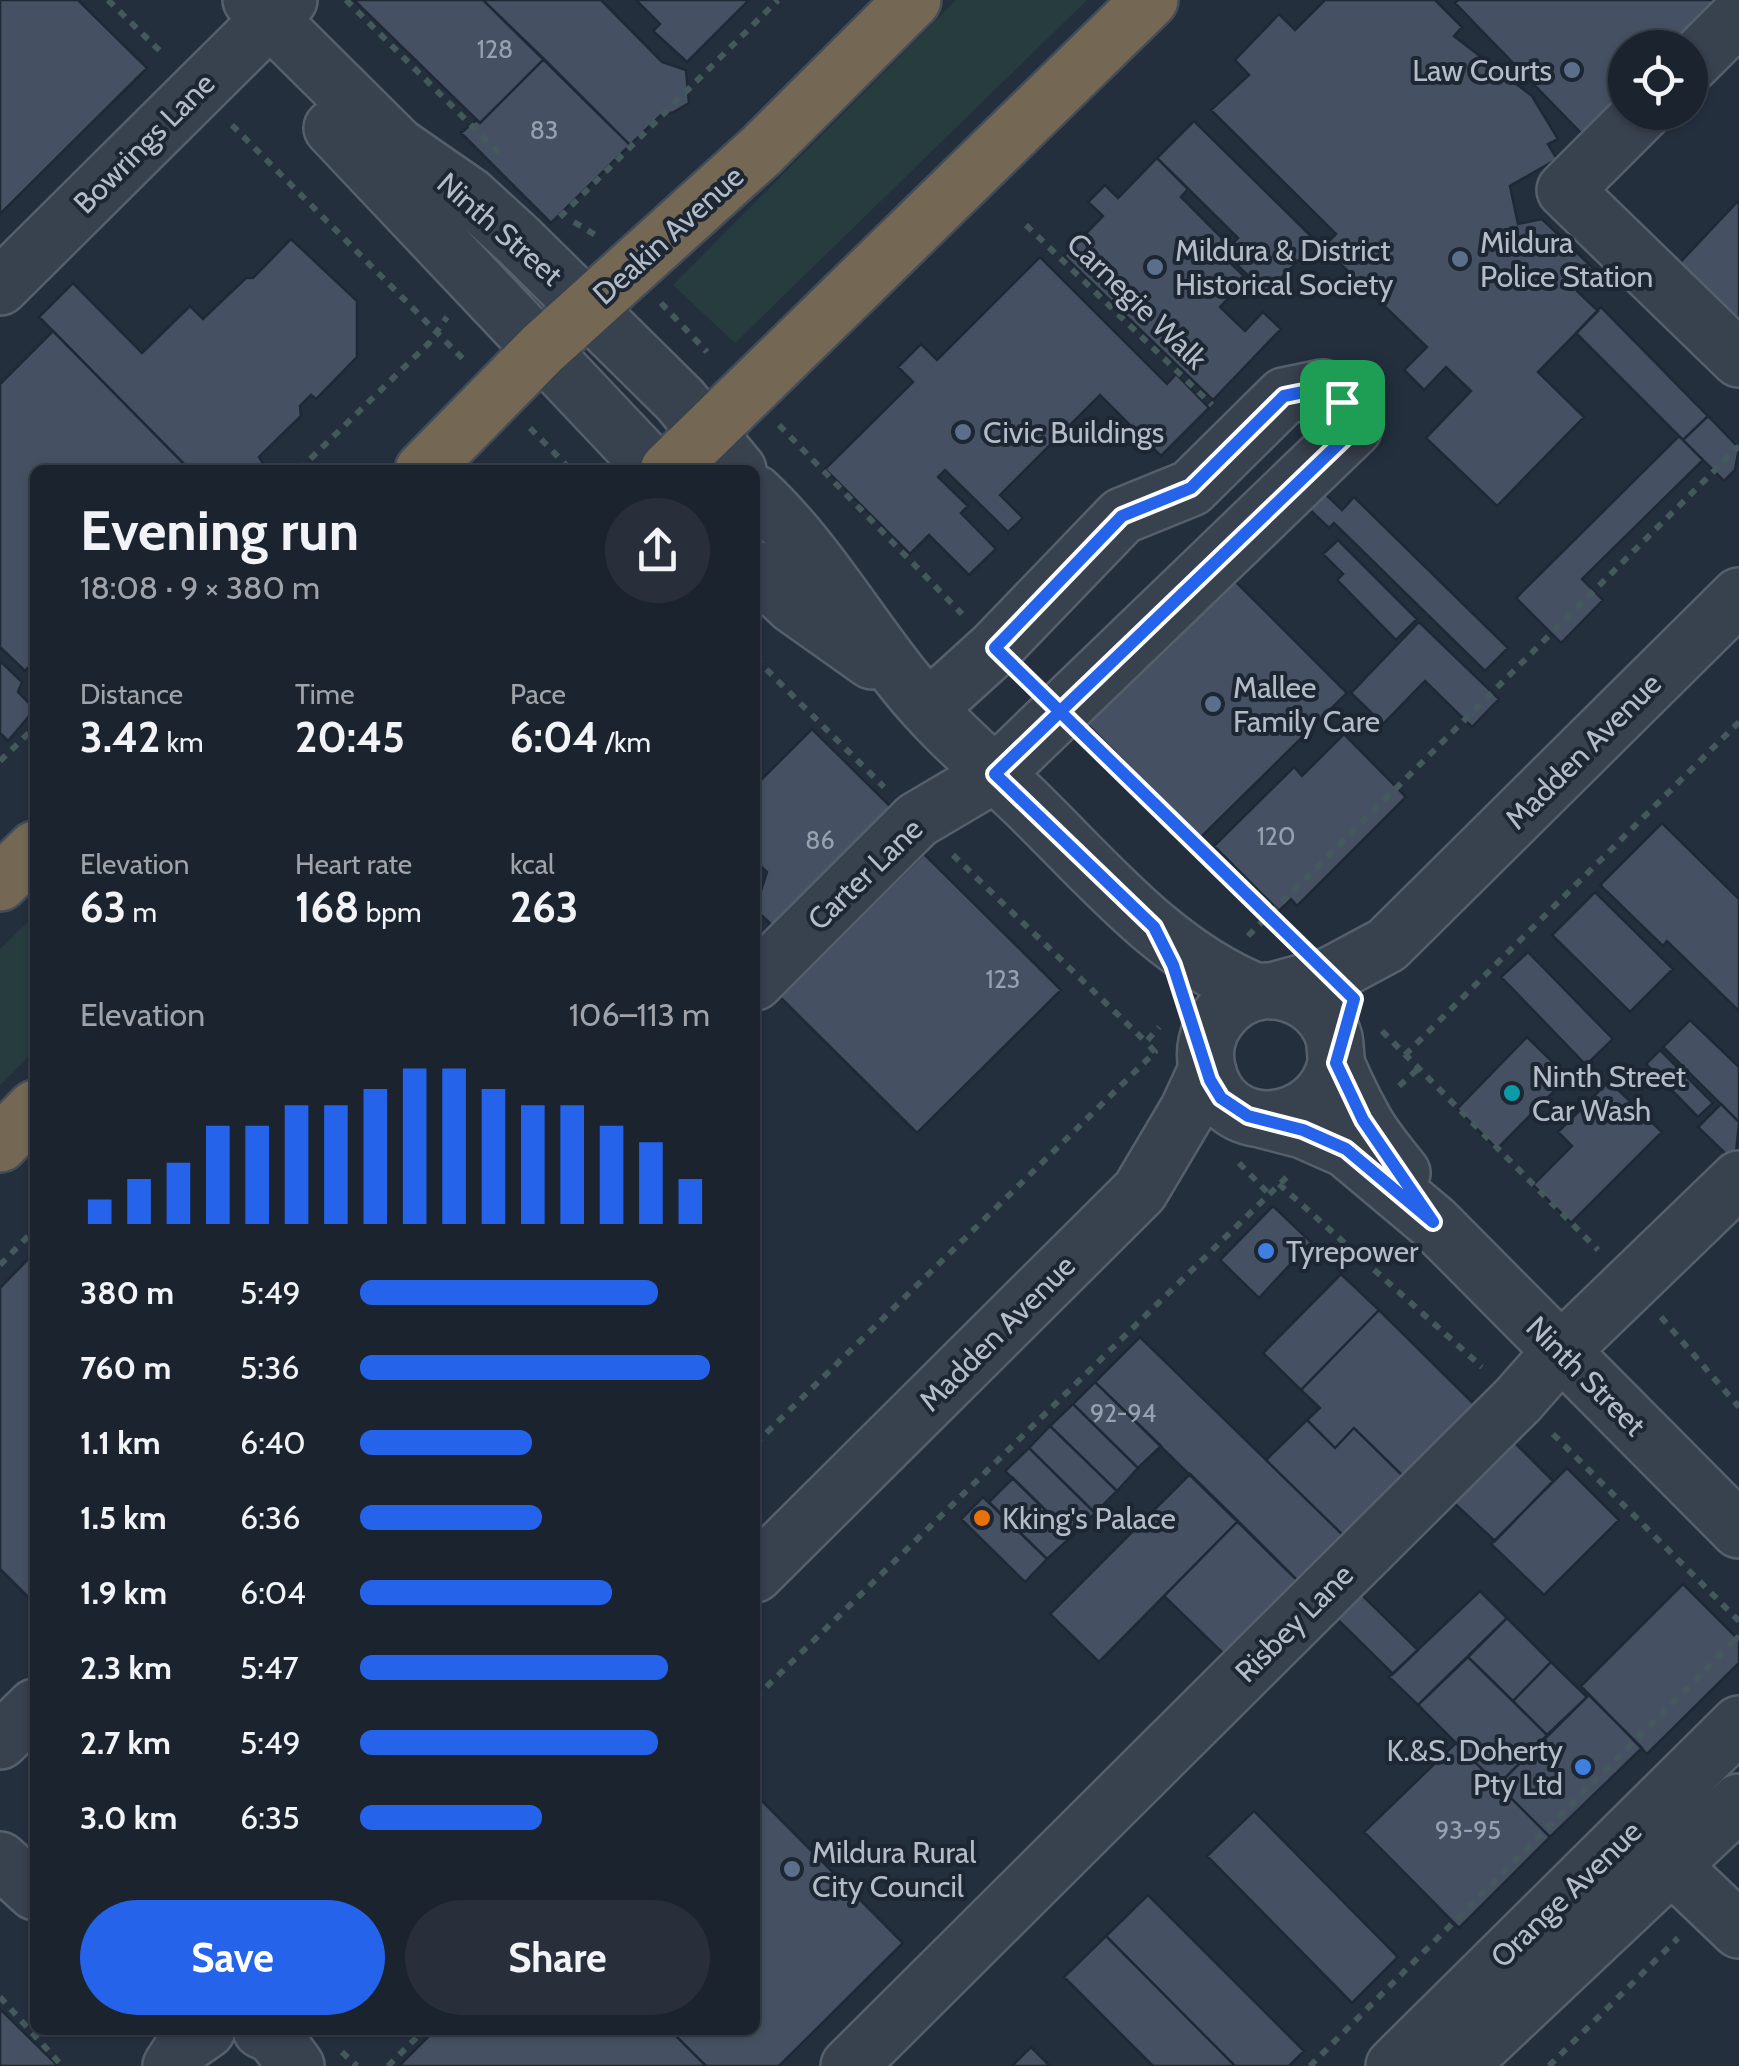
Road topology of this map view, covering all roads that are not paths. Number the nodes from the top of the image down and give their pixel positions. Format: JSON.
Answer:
{"nodes":[{"id":1,"x":209,"y":0,"type":"edge"},
{"id":2,"x":913,"y":0,"type":"edge"},
{"id":3,"x":1150,"y":0,"type":"edge"},
{"id":4,"x":265,"y":15,"type":"edge"},
{"id":5,"x":1739,"y":16,"type":"edge"},
{"id":6,"x":1708,"y":47,"type":"edge"},
{"id":7,"x":1625,"y":130,"type":"edge"},
{"id":8,"x":0,"y":287,"type":"edge"},
{"id":9,"x":586,"y":307,"type":"junction"},
{"id":10,"x":542,"y":349,"type":"junction"},
{"id":11,"x":1739,"y":359,"type":"edge"},
{"id":12,"x":731,"y":431,"type":"edge"},
{"id":13,"x":428,"y":465,"type":"edge"},
{"id":14,"x":650,"y":465,"type":"edge"},
{"id":15,"x":676,"y":465,"type":"edge"},
{"id":16,"x":760,"y":499,"type":"edge"},
{"id":17,"x":760,"y":575,"type":"edge"},
{"id":18,"x":1739,"y":596,"type":"edge"},
{"id":19,"x":918,"y":696,"type":"junction"},
{"id":20,"x":995,"y":774,"type":"junction"},
{"id":21,"x":30,"y":853,"type":"edge"},
{"id":22,"x":0,"y":883,"type":"edge"},
{"id":23,"x":760,"y":977,"type":"edge"},
{"id":24,"x":1342,"y":987,"type":"junction"},
{"id":25,"x":1232,"y":988,"type":"junction"},
{"id":26,"x":1336,"y":1059,"type":"junction"},
{"id":27,"x":1206,"y":1065,"type":"junction"},
{"id":28,"x":30,"y":1113,"type":"edge"},
{"id":29,"x":1261,"y":1120,"type":"junction"},
{"id":30,"x":0,"y":1144,"type":"edge"},
{"id":31,"x":1739,"y":1179,"type":"edge"},
{"id":32,"x":1140,"y":1191,"type":"junction"},
{"id":33,"x":1433,"y":1222,"type":"junction"},
{"id":34,"x":1561,"y":1351,"type":"junction"},
{"id":35,"x":1739,"y":1530,"type":"edge"},
{"id":36,"x":760,"y":1569,"type":"edge"},
{"id":37,"x":30,"y":1712,"type":"edge"},
{"id":38,"x":1739,"y":1724,"type":"edge"},
{"id":39,"x":0,"y":1741,"type":"edge"},
{"id":40,"x":1739,"y":1802,"type":"edge"},
{"id":41,"x":1633,"y":1828,"type":"junction"},
{"id":42,"x":0,"y":1860,"type":"edge"},
{"id":43,"x":1672,"y":1866,"type":"junction"},
{"id":44,"x":30,"y":1887,"type":"edge"},
{"id":45,"x":1726,"y":1917,"type":"edge"},
{"id":46,"x":144,"y":2035,"type":"edge"},
{"id":47,"x":200,"y":2035,"type":"edge"},
{"id":48,"x":272,"y":2035,"type":"edge"},
{"id":49,"x":324,"y":2035,"type":"edge"},
{"id":50,"x":1464,"y":2051,"type":"edge"},
{"id":51,"x":160,"y":2066,"type":"edge"},
{"id":52,"x":172,"y":2066,"type":"edge"},
{"id":53,"x":296,"y":2066,"type":"edge"},
{"id":54,"x":309,"y":2066,"type":"edge"},
{"id":55,"x":849,"y":2066,"type":"edge"},
{"id":56,"x":1394,"y":2066,"type":"edge"}],
"edges":[{"from":1,"to":4,"type":"street","name":"Ninth Street"},
{"from":2,"to":9,"type":"highway","name":"Deakin Avenue"},
{"from":3,"to":12,"type":"highway"},
{"from":4,"to":8,"type":"street","name":"Bowrings Lane"},
{"from":4,"to":9,"type":"street","name":"Ninth Street"},
{"from":4,"to":10,"type":"street","name":"Ninth Street"},
{"from":5,"to":6,"type":"street"},
{"from":7,"to":11,"type":"street"},
{"from":9,"to":10,"type":"highway","name":"Deakin Avenue"},
{"from":9,"to":12,"type":"street","name":"Ninth Street"},
{"from":10,"to":13,"type":"highway","name":"Deakin Avenue"},
{"from":10,"to":14,"type":"street","name":"Ninth Street"},
{"from":12,"to":15,"type":"highway"},
{"from":16,"to":19,"type":"street"},
{"from":17,"to":19,"type":"street"},
{"from":18,"to":24,"type":"street","name":"Madden Avenue"},
{"from":19,"to":20,"type":"street"},
{"from":19,"to":20,"type":"street","name":"Carter Lane"},
{"from":20,"to":23,"type":"street","name":"Carter Lane"},
{"from":20,"to":25,"type":"street"},
{"from":21,"to":22,"type":"highway"},
{"from":24,"to":25,"type":"street","name":"Madden Avenue"},
{"from":24,"to":26,"type":"street"},
{"from":25,"to":26,"type":"street"},
{"from":25,"to":27,"type":"street"},
{"from":26,"to":29,"type":"street"},
{"from":26,"to":33,"type":"street","name":"Ninth Street"},
{"from":27,"to":29,"type":"street"},
{"from":27,"to":32,"type":"street","name":"Madden Avenue"},
{"from":28,"to":30,"type":"highway"},
{"from":29,"to":32,"type":"street"},
{"from":29,"to":33,"type":"street","name":"Ninth Street"},
{"from":31,"to":34,"type":"street","name":"Risbey Lane"},
{"from":32,"to":36,"type":"street","name":"Madden Avenue"},
{"from":33,"to":34,"type":"street","name":"Ninth Street"},
{"from":34,"to":35,"type":"street","name":"Ninth Street"},
{"from":34,"to":55,"type":"street","name":"Risbey Lane"},
{"from":37,"to":39,"type":"street"},
{"from":38,"to":41,"type":"street","name":"Orange Avenue"},
{"from":40,"to":43,"type":"street","name":"Orange Avenue"},
{"from":41,"to":43,"type":"street"},
{"from":41,"to":50,"type":"street","name":"Orange Avenue"},
{"from":42,"to":44,"type":"street"},
{"from":43,"to":45,"type":"street"},
{"from":43,"to":50,"type":"street","name":"Orange Avenue"},
{"from":46,"to":51,"type":"street"},
{"from":47,"to":52,"type":"street"},
{"from":48,"to":53,"type":"street"},
{"from":49,"to":54,"type":"street"},
{"from":50,"to":56,"type":"street","name":"Orange Avenue"}]}
